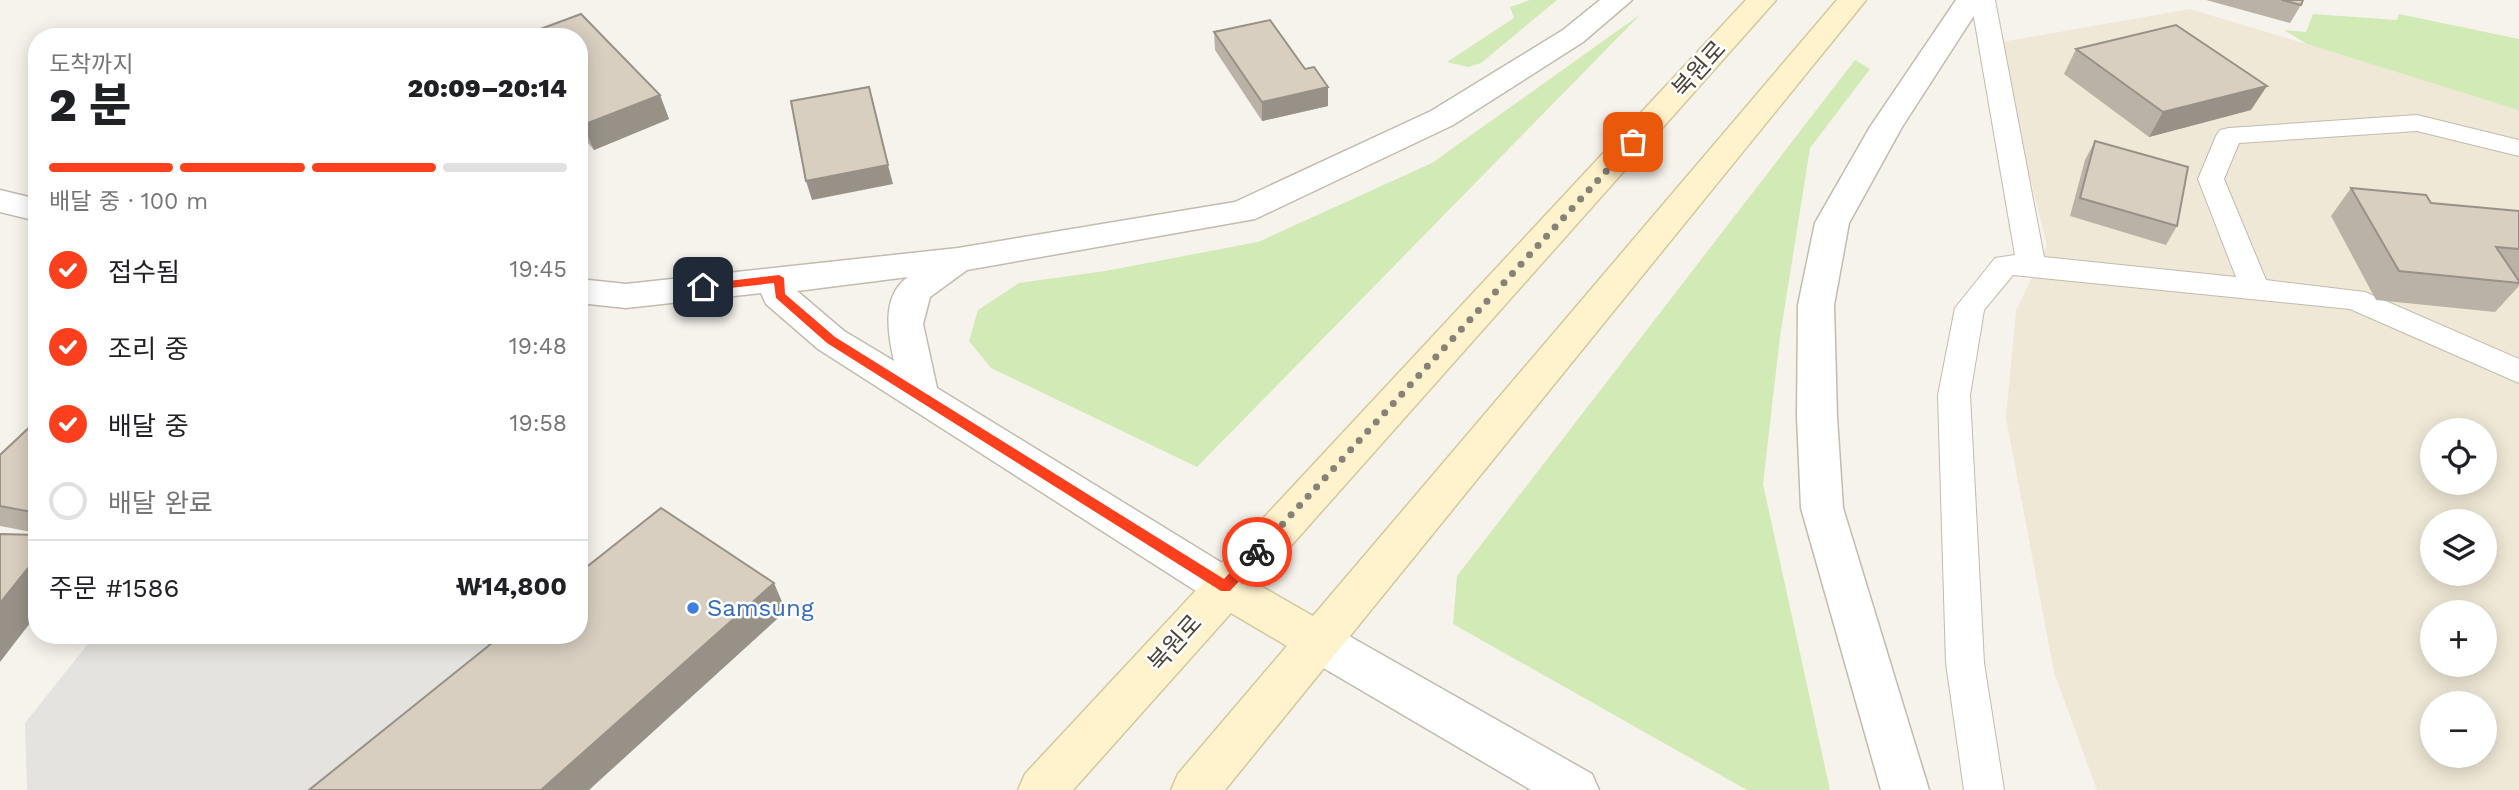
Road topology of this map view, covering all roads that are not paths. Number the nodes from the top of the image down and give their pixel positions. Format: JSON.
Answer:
{"nodes":[{"id":1,"x":1618,"y":0,"type":"edge"},
{"id":2,"x":1762,"y":0,"type":"edge"},
{"id":3,"x":1852,"y":0,"type":"edge"},
{"id":4,"x":1970,"y":0,"type":"edge"},
{"id":5,"x":1983,"y":0,"type":"edge"},
{"id":6,"x":2519,"y":148,"type":"edge"},
{"id":7,"x":0,"y":201,"type":"edge"},
{"id":8,"x":28,"y":209,"type":"edge"},
{"id":9,"x":958,"y":260,"type":"junction"},
{"id":10,"x":2031,"y":265,"type":"junction"},
{"id":11,"x":779,"y":278,"type":"junction"},
{"id":12,"x":2255,"y":288,"type":"junction"},
{"id":13,"x":588,"y":292,"type":"edge"},
{"id":14,"x":2519,"y":372,"type":"edge"},
{"id":15,"x":919,"y":395,"type":"junction"},
{"id":16,"x":1225,"y":587,"type":"junction"},
{"id":17,"x":1319,"y":642,"type":"junction"},
{"id":18,"x":1042,"y":790,"type":"edge"},
{"id":19,"x":1195,"y":790,"type":"edge"},
{"id":20,"x":1574,"y":790,"type":"edge"},
{"id":21,"x":1905,"y":790,"type":"edge"},
{"id":22,"x":1984,"y":790,"type":"edge"}],
"edges":[{"from":1,"to":9,"type":"street"},
{"from":2,"to":16,"type":"street","name":"북원로"},
{"from":3,"to":17,"type":"street"},
{"from":4,"to":21,"type":"street"},
{"from":5,"to":10,"type":"lane"},
{"from":6,"to":12,"type":"lane"},
{"from":7,"to":8,"type":"street"},
{"from":9,"to":11,"type":"street"},
{"from":9,"to":15,"type":"street"},
{"from":10,"to":12,"type":"lane"},
{"from":10,"to":22,"type":"lane"},
{"from":11,"to":13,"type":"street"},
{"from":11,"to":15,"type":"street"},
{"from":12,"to":14,"type":"lane"},
{"from":15,"to":16,"type":"street"},
{"from":16,"to":17,"type":"street"},
{"from":16,"to":18,"type":"street","name":"북원로"},
{"from":17,"to":19,"type":"street"},
{"from":17,"to":20,"type":"street"}]}
